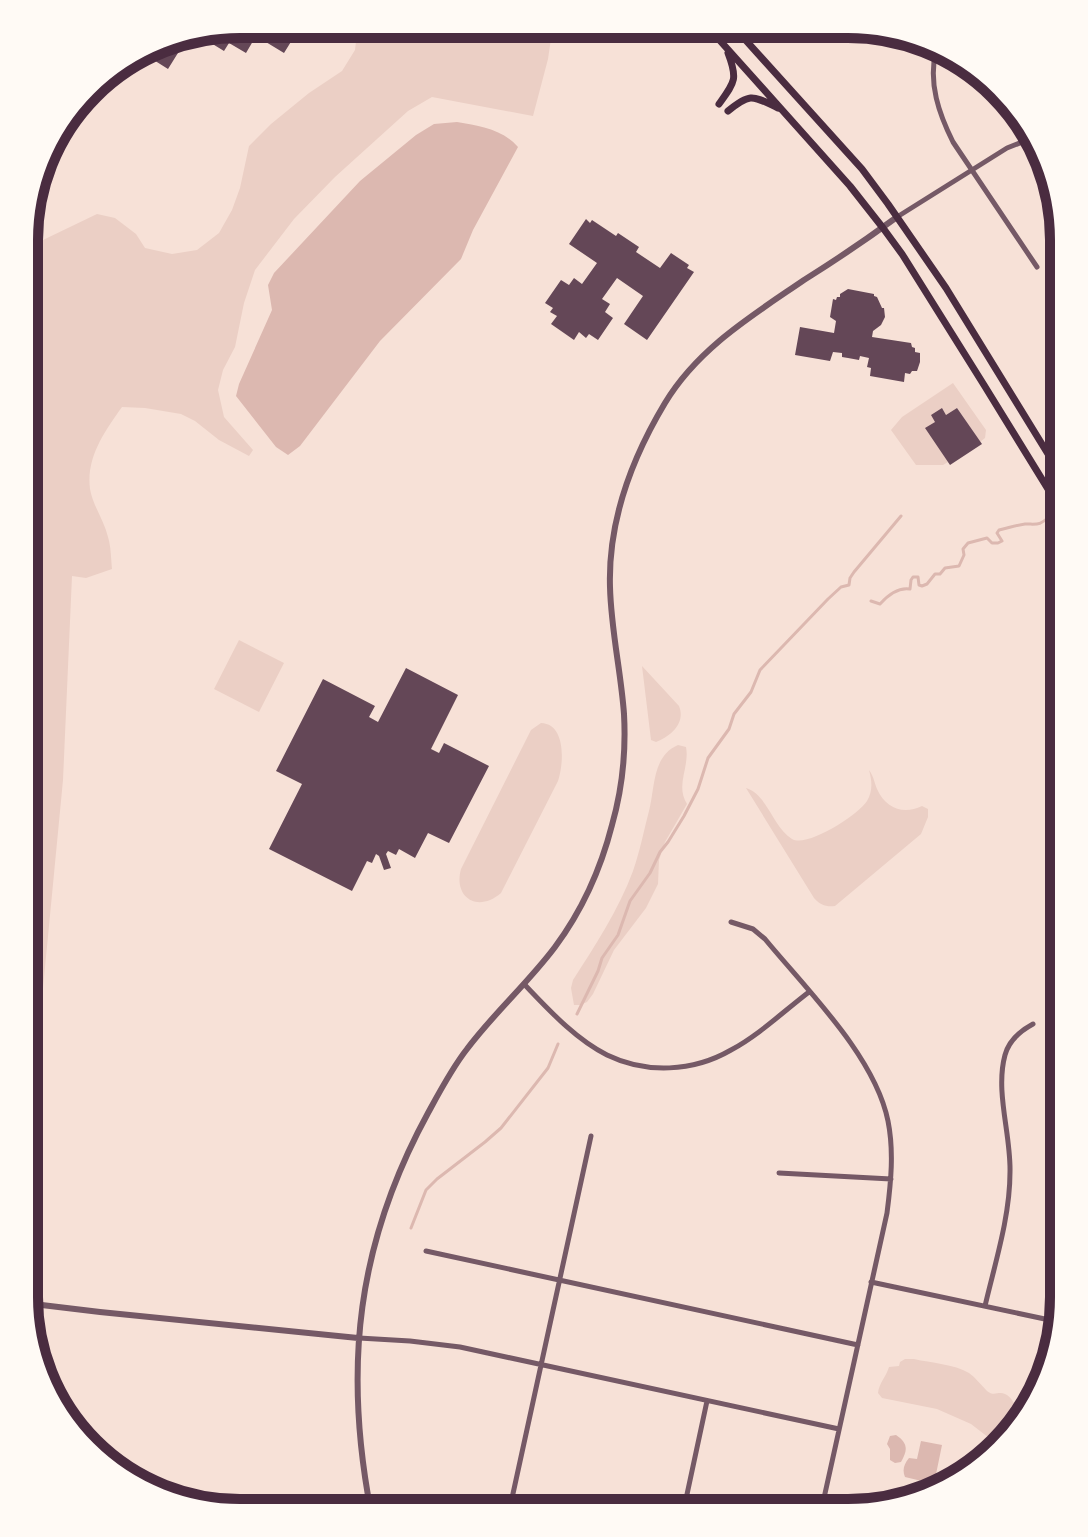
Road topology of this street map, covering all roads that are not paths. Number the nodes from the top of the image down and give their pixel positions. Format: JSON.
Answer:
{"nodes":[{"id":1,"x":718,"y":38,"type":"edge"},
{"id":2,"x":744,"y":38,"type":"edge"},
{"id":3,"x":726,"y":47,"type":"junction"},
{"id":4,"x":935,"y":58,"type":"edge"},
{"id":5,"x":719,"y":104,"type":"dead end"},
{"id":6,"x":728,"y":111,"type":"dead end"},
{"id":7,"x":783,"y":111,"type":"junction"},
{"id":8,"x":1024,"y":141,"type":"edge"},
{"id":9,"x":972,"y":170,"type":"junction"},
{"id":10,"x":897,"y":217,"type":"junction"},
{"id":11,"x":883,"y":228,"type":"junction"},
{"id":12,"x":1037,"y":267,"type":"dead end"},
{"id":13,"x":1050,"y":457,"type":"edge"},
{"id":14,"x":1050,"y":492,"type":"edge"},
{"id":15,"x":731,"y":922,"type":"dead end"},
{"id":16,"x":524,"y":984,"type":"junction"},
{"id":17,"x":809,"y":992,"type":"junction"},
{"id":18,"x":1033,"y":1024,"type":"dead end"},
{"id":19,"x":591,"y":1136,"type":"dead end"},
{"id":20,"x":779,"y":1173,"type":"dead end"},
{"id":21,"x":891,"y":1179,"type":"junction"},
{"id":22,"x":426,"y":1251,"type":"dead end"},
{"id":23,"x":559,"y":1279,"type":"junction"},
{"id":24,"x":871,"y":1282,"type":"junction"},
{"id":25,"x":38,"y":1305,"type":"edge"},
{"id":26,"x":985,"y":1306,"type":"junction"},
{"id":27,"x":1049,"y":1320,"type":"edge"},
{"id":28,"x":358,"y":1338,"type":"junction"},
{"id":29,"x":858,"y":1345,"type":"junction"},
{"id":30,"x":541,"y":1365,"type":"junction"},
{"id":31,"x":707,"y":1401,"type":"junction"},
{"id":32,"x":839,"y":1429,"type":"junction"},
{"id":33,"x":824,"y":1498,"type":"dead end"},
{"id":34,"x":368,"y":1499,"type":"edge"},
{"id":35,"x":512,"y":1499,"type":"edge"},
{"id":36,"x":686,"y":1499,"type":"edge"}],
"edges":[{"from":1,"to":3,"type":"main road"},
{"from":2,"to":10,"type":"main road"},
{"from":3,"to":5,"type":"main road"},
{"from":3,"to":7,"type":"main road"},
{"from":4,"to":9,"type":"street"},
{"from":6,"to":7,"type":"main road"},
{"from":7,"to":11,"type":"main road"},
{"from":8,"to":9,"type":"street"},
{"from":9,"to":10,"type":"street"},
{"from":9,"to":12,"type":"street"},
{"from":10,"to":11,"type":"street"},
{"from":10,"to":13,"type":"main road"},
{"from":11,"to":14,"type":"main road"},
{"from":11,"to":16,"type":"street"},
{"from":15,"to":17,"type":"street"},
{"from":16,"to":17,"type":"street"},
{"from":16,"to":28,"type":"street"},
{"from":17,"to":21,"type":"street"},
{"from":18,"to":26,"type":"street"},
{"from":19,"to":23,"type":"street"},
{"from":20,"to":21,"type":"street"},
{"from":21,"to":24,"type":"street"},
{"from":22,"to":23,"type":"street"},
{"from":23,"to":29,"type":"street"},
{"from":23,"to":30,"type":"street"},
{"from":24,"to":26,"type":"street"},
{"from":24,"to":29,"type":"street"},
{"from":25,"to":28,"type":"street"},
{"from":26,"to":27,"type":"street"},
{"from":28,"to":30,"type":"street"},
{"from":28,"to":34,"type":"street"},
{"from":29,"to":32,"type":"street"},
{"from":30,"to":31,"type":"street"},
{"from":30,"to":35,"type":"street"},
{"from":31,"to":32,"type":"street"},
{"from":31,"to":36,"type":"street"},
{"from":32,"to":33,"type":"street"}]}
